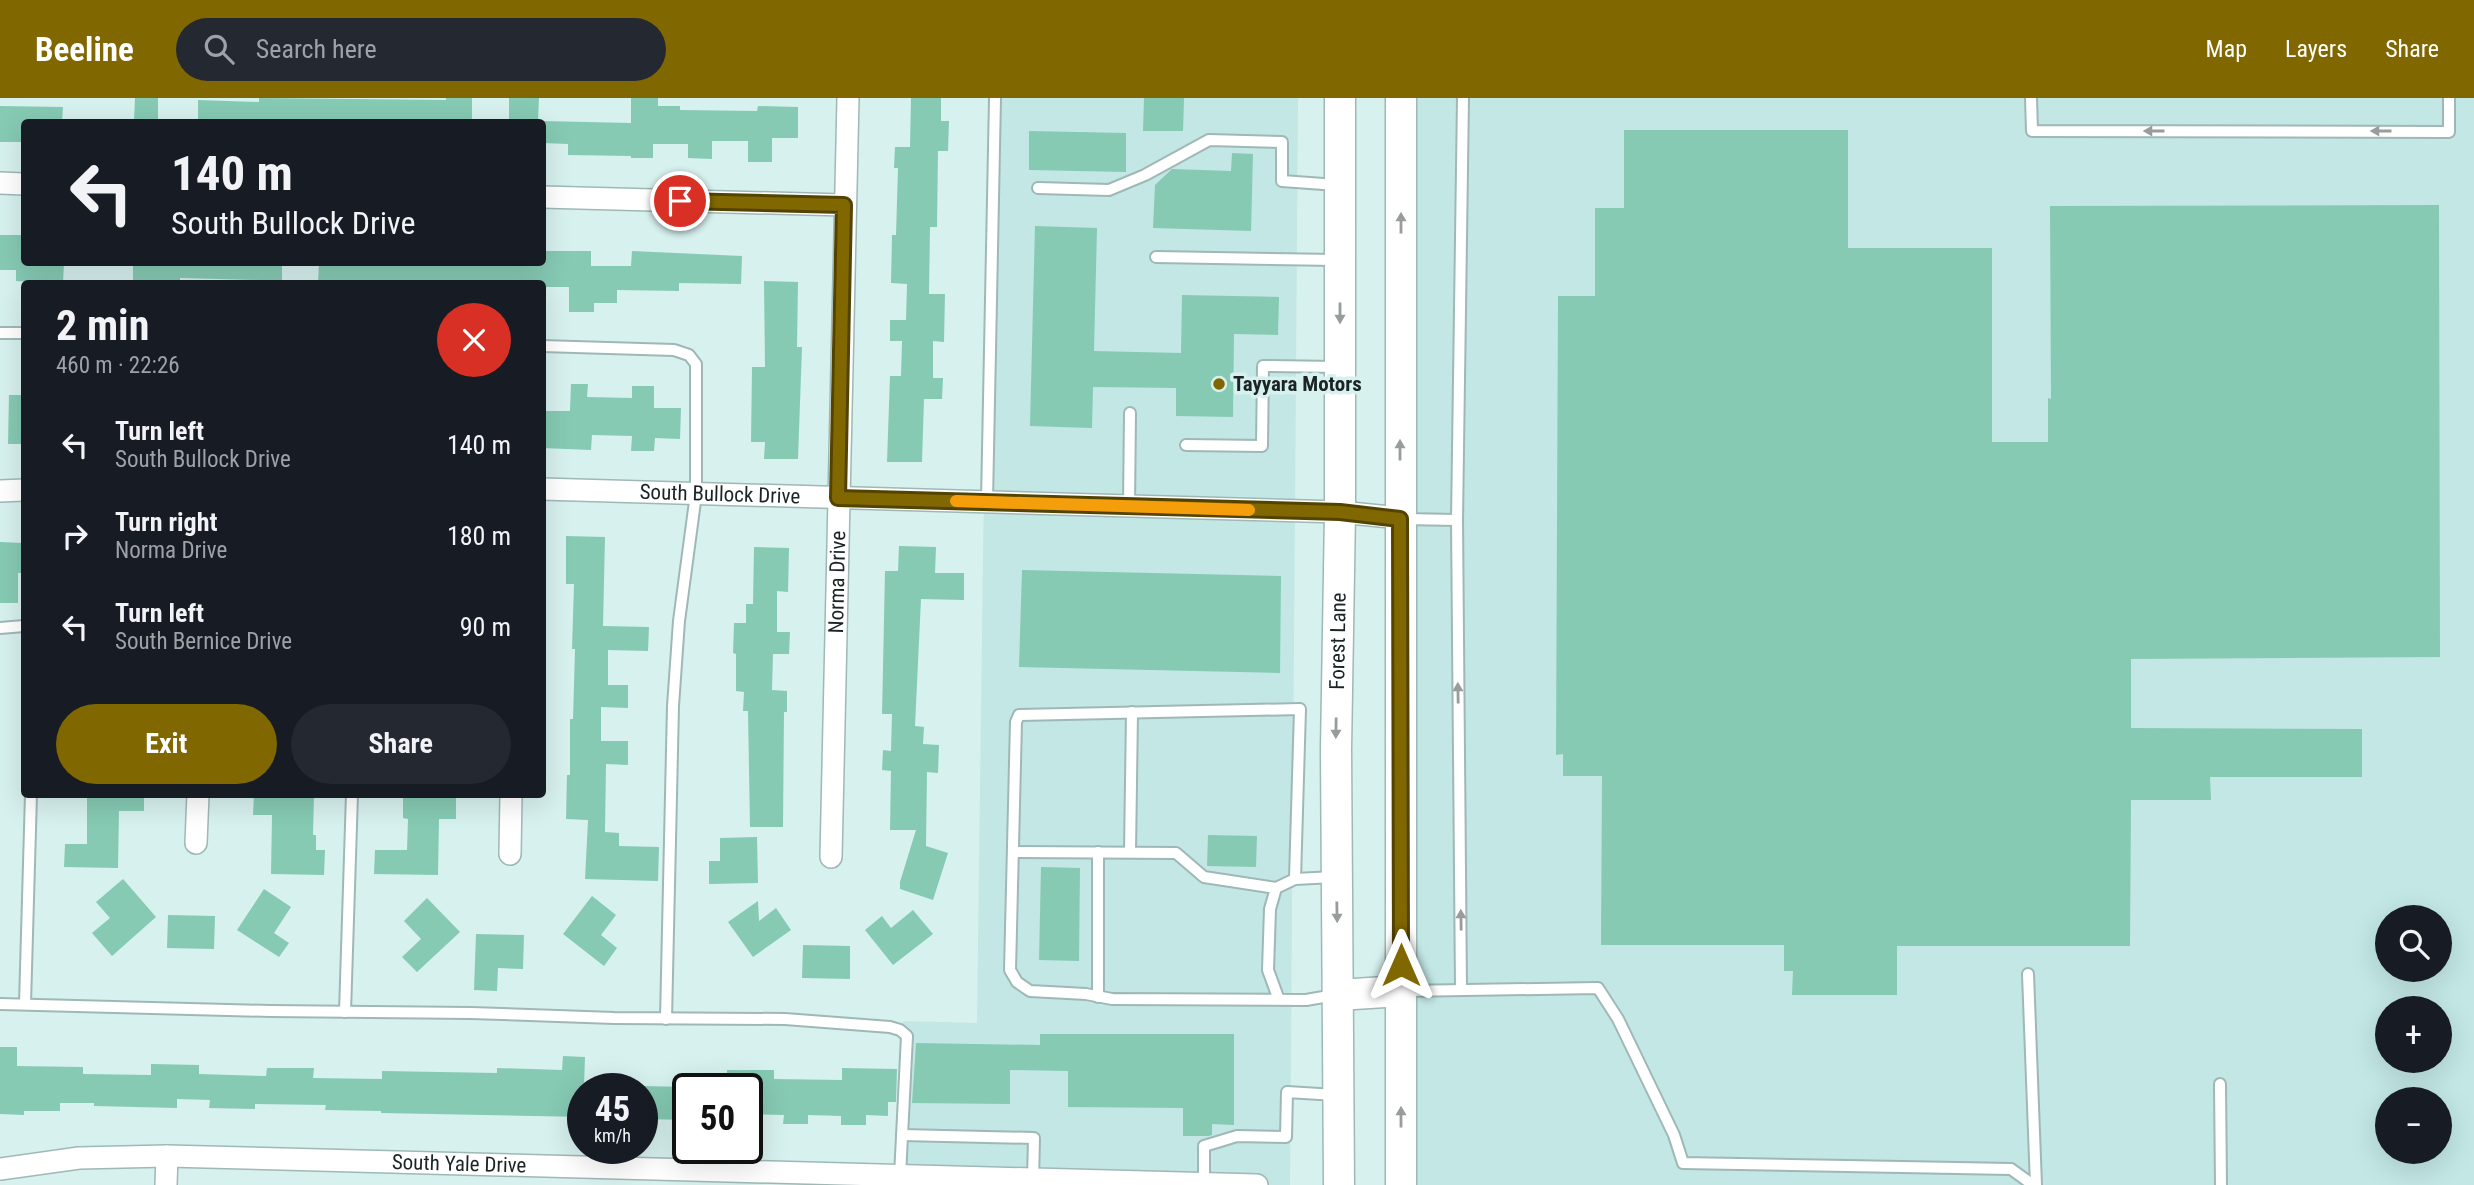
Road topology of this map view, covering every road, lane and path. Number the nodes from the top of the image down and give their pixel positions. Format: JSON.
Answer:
{"nodes":[{"id":1,"x":848,"y":98,"type":"edge"},
{"id":2,"x":995,"y":98,"type":"edge"},
{"id":3,"x":1340,"y":98,"type":"edge"},
{"id":4,"x":1401,"y":98,"type":"edge"},
{"id":5,"x":1463,"y":98,"type":"edge"},
{"id":6,"x":2031,"y":98,"type":"edge"},
{"id":7,"x":2449,"y":98,"type":"edge"},
{"id":8,"x":0,"y":183,"type":"edge"},
{"id":9,"x":21,"y":184,"type":"edge"},
{"id":10,"x":1340,"y":186,"type":"junction"},
{"id":11,"x":1038,"y":188,"type":"dead end"},
{"id":12,"x":546,"y":198,"type":"edge"},
{"id":13,"x":844,"y":205,"type":"junction"},
{"id":14,"x":1156,"y":257,"type":"dead end"},
{"id":15,"x":1340,"y":260,"type":"junction"},
{"id":16,"x":0,"y":333,"type":"edge"},
{"id":17,"x":21,"y":333,"type":"edge"},
{"id":18,"x":546,"y":346,"type":"edge"},
{"id":19,"x":1340,"y":367,"type":"junction"},
{"id":20,"x":1130,"y":413,"type":"dead end"},
{"id":21,"x":1186,"y":445,"type":"dead end"},
{"id":22,"x":21,"y":489,"type":"edge"},
{"id":23,"x":546,"y":489,"type":"edge"},
{"id":24,"x":0,"y":491,"type":"edge"},
{"id":25,"x":696,"y":494,"type":"junction"},
{"id":26,"x":838,"y":498,"type":"junction"},
{"id":27,"x":986,"y":501,"type":"junction"},
{"id":28,"x":1129,"y":506,"type":"junction"},
{"id":29,"x":1340,"y":512,"type":"junction"},
{"id":30,"x":1400,"y":519,"type":"junction"},
{"id":31,"x":1457,"y":520,"type":"junction"},
{"id":32,"x":21,"y":626,"type":"edge"},
{"id":33,"x":0,"y":628,"type":"edge"},
{"id":34,"x":1132,"y":712,"type":"junction"},
{"id":35,"x":31,"y":798,"type":"edge"},
{"id":36,"x":198,"y":798,"type":"edge"},
{"id":37,"x":352,"y":798,"type":"edge"},
{"id":38,"x":511,"y":798,"type":"edge"},
{"id":39,"x":196,"y":843,"type":"dead end"},
{"id":40,"x":1013,"y":852,"type":"junction"},
{"id":41,"x":1098,"y":852,"type":"junction"},
{"id":42,"x":1130,"y":852,"type":"junction"},
{"id":43,"x":510,"y":853,"type":"dead end"},
{"id":44,"x":831,"y":857,"type":"dead end"},
{"id":45,"x":1336,"y":877,"type":"junction"},
{"id":46,"x":1295,"y":879,"type":"junction"},
{"id":47,"x":1276,"y":888,"type":"junction"},
{"id":48,"x":2028,"y":974,"type":"dead end"},
{"id":49,"x":1461,"y":988,"type":"junction"},
{"id":50,"x":1401,"y":991,"type":"junction"},
{"id":51,"x":1338,"y":995,"type":"junction"},
{"id":52,"x":1098,"y":997,"type":"junction"},
{"id":53,"x":1279,"y":1000,"type":"junction"},
{"id":54,"x":0,"y":1004,"type":"edge"},
{"id":55,"x":25,"y":1004,"type":"junction"},
{"id":56,"x":345,"y":1012,"type":"junction"},
{"id":57,"x":666,"y":1018,"type":"junction"},
{"id":58,"x":2220,"y":1084,"type":"dead end"},
{"id":59,"x":1338,"y":1095,"type":"junction"},
{"id":60,"x":902,"y":1135,"type":"junction"},
{"id":61,"x":167,"y":1156,"type":"junction"},
{"id":62,"x":0,"y":1169,"type":"edge"},
{"id":63,"x":457,"y":1175,"type":"edge"},
{"id":64,"x":751,"y":1179,"type":"edge"},
{"id":65,"x":900,"y":1180,"type":"edge"},
{"id":66,"x":940,"y":1181,"type":"edge"},
{"id":67,"x":1020,"y":1181,"type":"edge"},
{"id":68,"x":1107,"y":1183,"type":"edge"},
{"id":69,"x":1204,"y":1184,"type":"edge"},
{"id":70,"x":166,"y":1185,"type":"edge"},
{"id":71,"x":1257,"y":1185,"type":"edge"},
{"id":72,"x":1339,"y":1185,"type":"edge"},
{"id":73,"x":1401,"y":1185,"type":"edge"},
{"id":74,"x":2034,"y":1185,"type":"edge"},
{"id":75,"x":2221,"y":1185,"type":"edge"}],
"edges":[{"from":1,"to":13,"type":"street","name":"Norma Drive"},
{"from":2,"to":27,"type":"lane"},
{"from":3,"to":10,"type":"main road","name":"Forest Lane"},
{"from":30,"to":4,"type":"main road","one_way":true},
{"from":5,"to":31,"type":"lane"},
{"from":7,"to":6,"type":"lane","one_way":true},
{"from":8,"to":9,"type":"street"},
{"from":10,"to":11,"type":"lane"},
{"from":10,"to":15,"type":"main road","name":"Forest Lane"},
{"from":12,"to":13,"type":"street"},
{"from":13,"to":26,"type":"street","name":"Norma Drive"},
{"from":14,"to":15,"type":"lane"},
{"from":15,"to":19,"type":"main road","name":"Forest Lane","one_way":true},
{"from":16,"to":17,"type":"lane"},
{"from":18,"to":25,"type":"lane"},
{"from":19,"to":21,"type":"lane"},
{"from":19,"to":29,"type":"main road","name":"Forest Lane"},
{"from":20,"to":28,"type":"lane"},
{"from":22,"to":24,"type":"street"},
{"from":23,"to":25,"type":"street","name":"South Bullock Drive"},
{"from":25,"to":26,"type":"street","name":"South Bullock Drive"},
{"from":25,"to":57,"type":"lane"},
{"from":26,"to":27,"type":"street","name":"South Bullock Drive"},
{"from":26,"to":44,"type":"street","name":"Norma Drive"},
{"from":27,"to":28,"type":"street","name":"South Bullock Drive"},
{"from":28,"to":29,"type":"street","name":"South Bullock Drive"},
{"from":29,"to":30,"type":"street","name":"South Bullock Drive"},
{"from":29,"to":45,"type":"main road","name":"Forest Lane","one_way":true},
{"from":30,"to":31,"type":"lane"},
{"from":30,"to":50,"type":"main road"},
{"from":49,"to":31,"type":"lane","one_way":true},
{"from":32,"to":33,"type":"lane"},
{"from":34,"to":40,"type":"lane"},
{"from":34,"to":42,"type":"lane"},
{"from":34,"to":46,"type":"lane"},
{"from":35,"to":55,"type":"lane"},
{"from":36,"to":39,"type":"street"},
{"from":37,"to":56,"type":"lane"},
{"from":38,"to":43,"type":"street"},
{"from":40,"to":41,"type":"lane"},
{"from":40,"to":52,"type":"lane"},
{"from":41,"to":42,"type":"lane"},
{"from":41,"to":52,"type":"lane"},
{"from":42,"to":47,"type":"lane"},
{"from":45,"to":46,"type":"lane"},
{"from":45,"to":51,"type":"main road","name":"Forest Lane","one_way":true},
{"from":46,"to":47,"type":"lane"},
{"from":47,"to":53,"type":"lane"},
{"from":48,"to":74,"type":"lane"},
{"from":49,"to":50,"type":"lane"},
{"from":49,"to":74,"type":"lane"},
{"from":50,"to":51,"type":"main road"},
{"from":73,"to":50,"type":"main road","one_way":true},
{"from":51,"to":53,"type":"lane"},
{"from":51,"to":59,"type":"main road","name":"Forest Lane"},
{"from":52,"to":53,"type":"lane"},
{"from":54,"to":55,"type":"lane"},
{"from":55,"to":56,"type":"lane"},
{"from":56,"to":57,"type":"lane"},
{"from":57,"to":60,"type":"lane"},
{"from":58,"to":75,"type":"lane"},
{"from":59,"to":69,"type":"lane"},
{"from":59,"to":72,"type":"main road","name":"Forest Lane"},
{"from":60,"to":65,"type":"lane"},
{"from":60,"to":67,"type":"lane"},
{"from":61,"to":62,"type":"street","name":"South Yale Drive"},
{"from":61,"to":63,"type":"street","name":"South Yale Drive"},
{"from":61,"to":70,"type":"street"},
{"from":63,"to":64,"type":"street","name":"South Yale Drive"},
{"from":64,"to":65,"type":"street","name":"South Yale Drive"},
{"from":65,"to":66,"type":"street","name":"South Yale Drive"},
{"from":66,"to":67,"type":"street","name":"South Yale Drive"},
{"from":67,"to":68,"type":"street","name":"South Yale Drive"},
{"from":68,"to":69,"type":"street","name":"South Yale Drive"},
{"from":69,"to":71,"type":"street","name":"South Yale Drive"}]}
